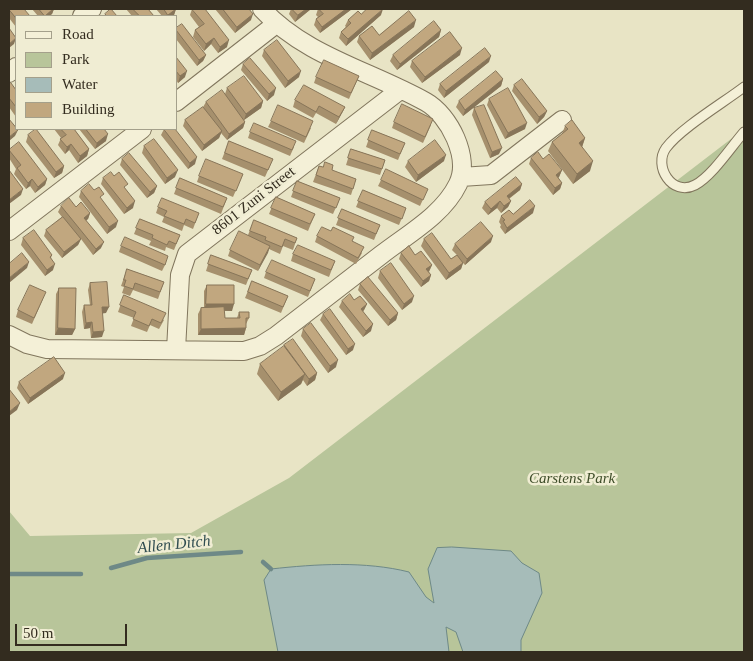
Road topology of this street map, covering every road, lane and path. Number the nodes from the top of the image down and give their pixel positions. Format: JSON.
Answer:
{"nodes":[{"id":1,"x":262,"y":9,"type":"edge"},
{"id":2,"x":276,"y":24,"type":"junction"},
{"id":3,"x":744,"y":87,"type":"edge"},
{"id":4,"x":400,"y":90,"type":"junction"},
{"id":5,"x":178,"y":100,"type":"edge"},
{"id":6,"x":562,"y":120,"type":"dead end"},
{"id":7,"x":141,"y":130,"type":"edge"},
{"id":8,"x":744,"y":132,"type":"edge"},
{"id":9,"x":461,"y":177,"type":"junction"},
{"id":10,"x":9,"y":231,"type":"edge"},
{"id":11,"x":9,"y":335,"type":"edge"},
{"id":12,"x":176,"y":350,"type":"junction"}],
"edges":[{"from":1,"to":2,"type":"street"},
{"from":2,"to":4,"type":"street"},
{"from":2,"to":5,"type":"street"},
{"from":3,"to":8,"type":"lane"},
{"from":4,"to":9,"type":"street"},
{"from":4,"to":12,"type":"street","name":"8601 Zuni Street"},
{"from":6,"to":9,"type":"street"},
{"from":7,"to":10,"type":"street"},
{"from":9,"to":12,"type":"street"},
{"from":11,"to":12,"type":"street"}]}
